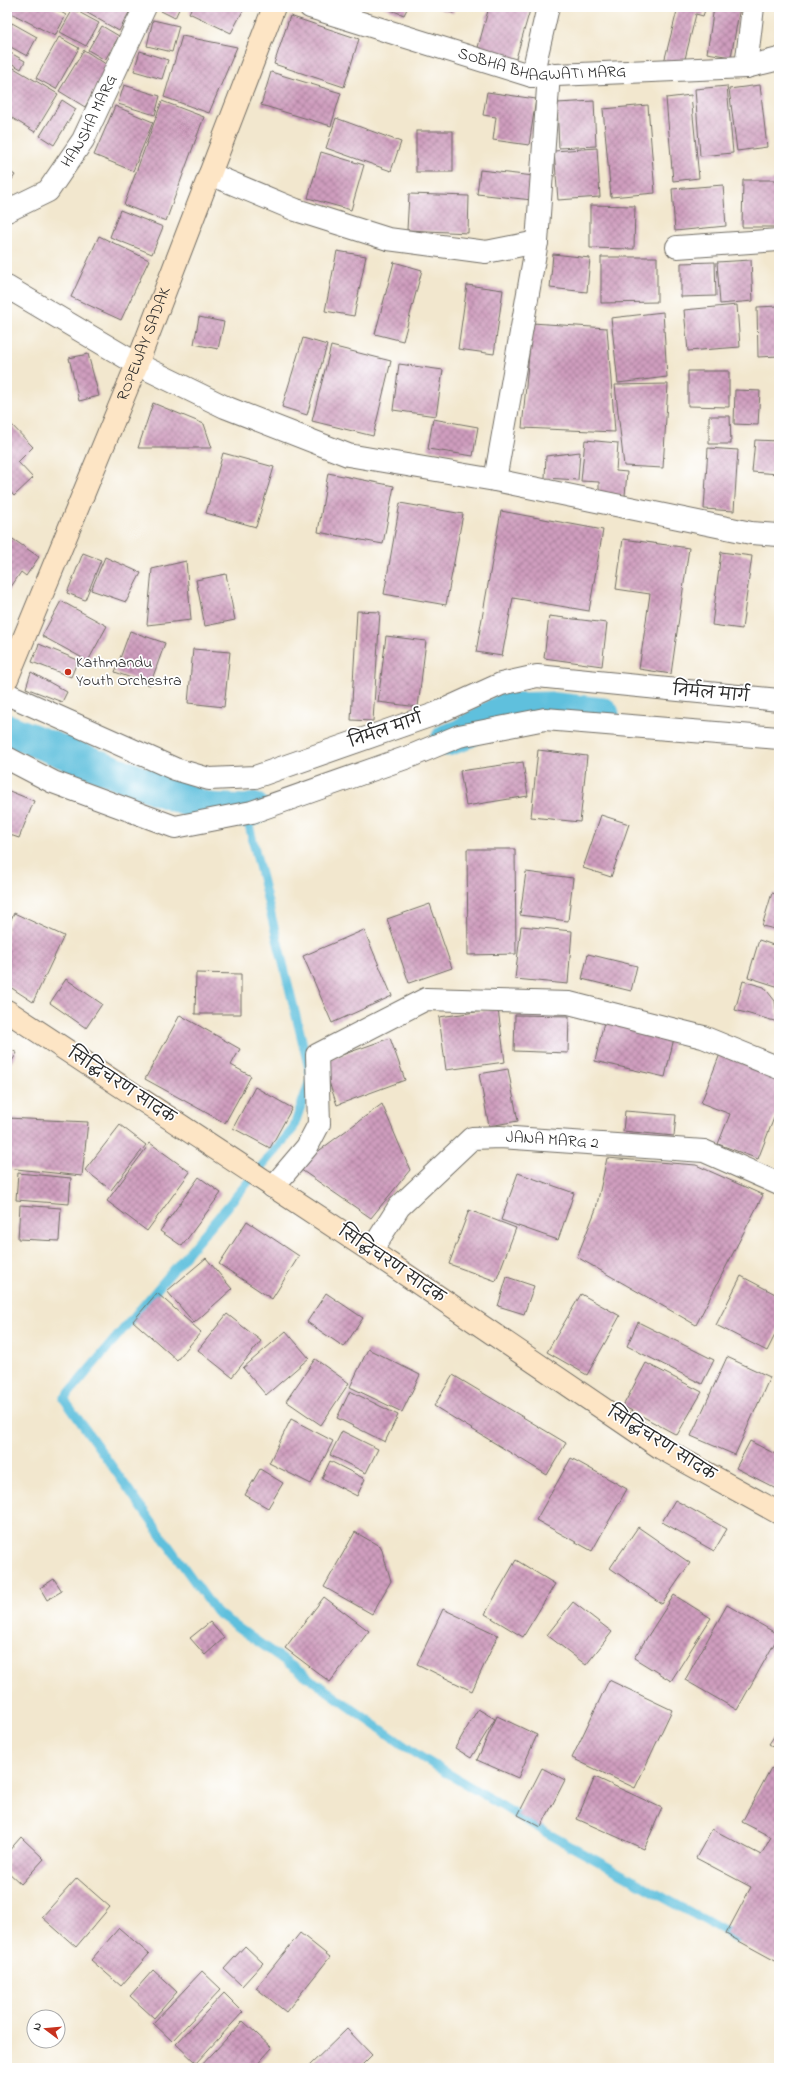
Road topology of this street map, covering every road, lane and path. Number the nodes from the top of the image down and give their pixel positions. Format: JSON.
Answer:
{"nodes":[{"id":1,"x":144,"y":7,"type":"edge"},
{"id":2,"x":274,"y":7,"type":"edge"},
{"id":3,"x":310,"y":7,"type":"edge"},
{"id":4,"x":548,"y":7,"type":"edge"},
{"id":5,"x":753,"y":7,"type":"edge"},
{"id":6,"x":779,"y":59,"type":"edge"},
{"id":7,"x":746,"y":67,"type":"junction"},
{"id":8,"x":540,"y":75,"type":"junction"},
{"id":9,"x":210,"y":174,"type":"junction"},
{"id":10,"x":7,"y":211,"type":"edge"},
{"id":11,"x":779,"y":240,"type":"edge"},
{"id":12,"x":536,"y":242,"type":"junction"},
{"id":13,"x":677,"y":247,"type":"dead end"},
{"id":14,"x":7,"y":287,"type":"edge"},
{"id":15,"x":137,"y":364,"type":"junction"},
{"id":16,"x":495,"y":480,"type":"junction"},
{"id":17,"x":779,"y":534,"type":"edge"},
{"id":18,"x":7,"y":679,"type":"edge"},
{"id":19,"x":7,"y":694,"type":"edge"},
{"id":20,"x":779,"y":700,"type":"edge"},
{"id":21,"x":779,"y":738,"type":"edge"},
{"id":22,"x":7,"y":758,"type":"edge"},
{"id":23,"x":7,"y":1011,"type":"edge"},
{"id":24,"x":779,"y":1068,"type":"edge"},
{"id":25,"x":779,"y":1184,"type":"edge"},
{"id":26,"x":273,"y":1187,"type":"junction"},
{"id":27,"x":371,"y":1251,"type":"junction"},
{"id":28,"x":779,"y":1513,"type":"edge"}],
"edges":[{"from":1,"to":10,"type":"street","name":"HANSHA MARG"},
{"from":2,"to":9,"type":"main road","name":"ROPEWAY SADAK"},
{"from":3,"to":8,"type":"street","name":"SOBHA BHAGWATI MARG"},
{"from":4,"to":8,"type":"street"},
{"from":5,"to":7,"type":"street"},
{"from":6,"to":7,"type":"street","name":"SOBHA BHAGWATI MARG"},
{"from":7,"to":8,"type":"street","name":"SOBHA BHAGWATI MARG"},
{"from":8,"to":12,"type":"street"},
{"from":9,"to":12,"type":"street"},
{"from":9,"to":15,"type":"main road","name":"ROPEWAY SADAK"},
{"from":11,"to":13,"type":"street"},
{"from":12,"to":16,"type":"street"},
{"from":14,"to":15,"type":"street"},
{"from":15,"to":16,"type":"street"},
{"from":15,"to":18,"type":"main road","name":"ROPEWAY SADAK"},
{"from":16,"to":17,"type":"street"},
{"from":19,"to":20,"type":"street","name":"निर्मल मार्ग"},
{"from":21,"to":22,"type":"street"},
{"from":23,"to":26,"type":"main road","name":"सिद्धिचरण सादक"},
{"from":24,"to":26,"type":"street"},
{"from":25,"to":27,"type":"street","name":"JANA MARG 2"},
{"from":26,"to":27,"type":"main road","name":"सिद्धिचरण सादक"},
{"from":27,"to":28,"type":"main road","name":"सिद्धिचरण सादक"}]}
